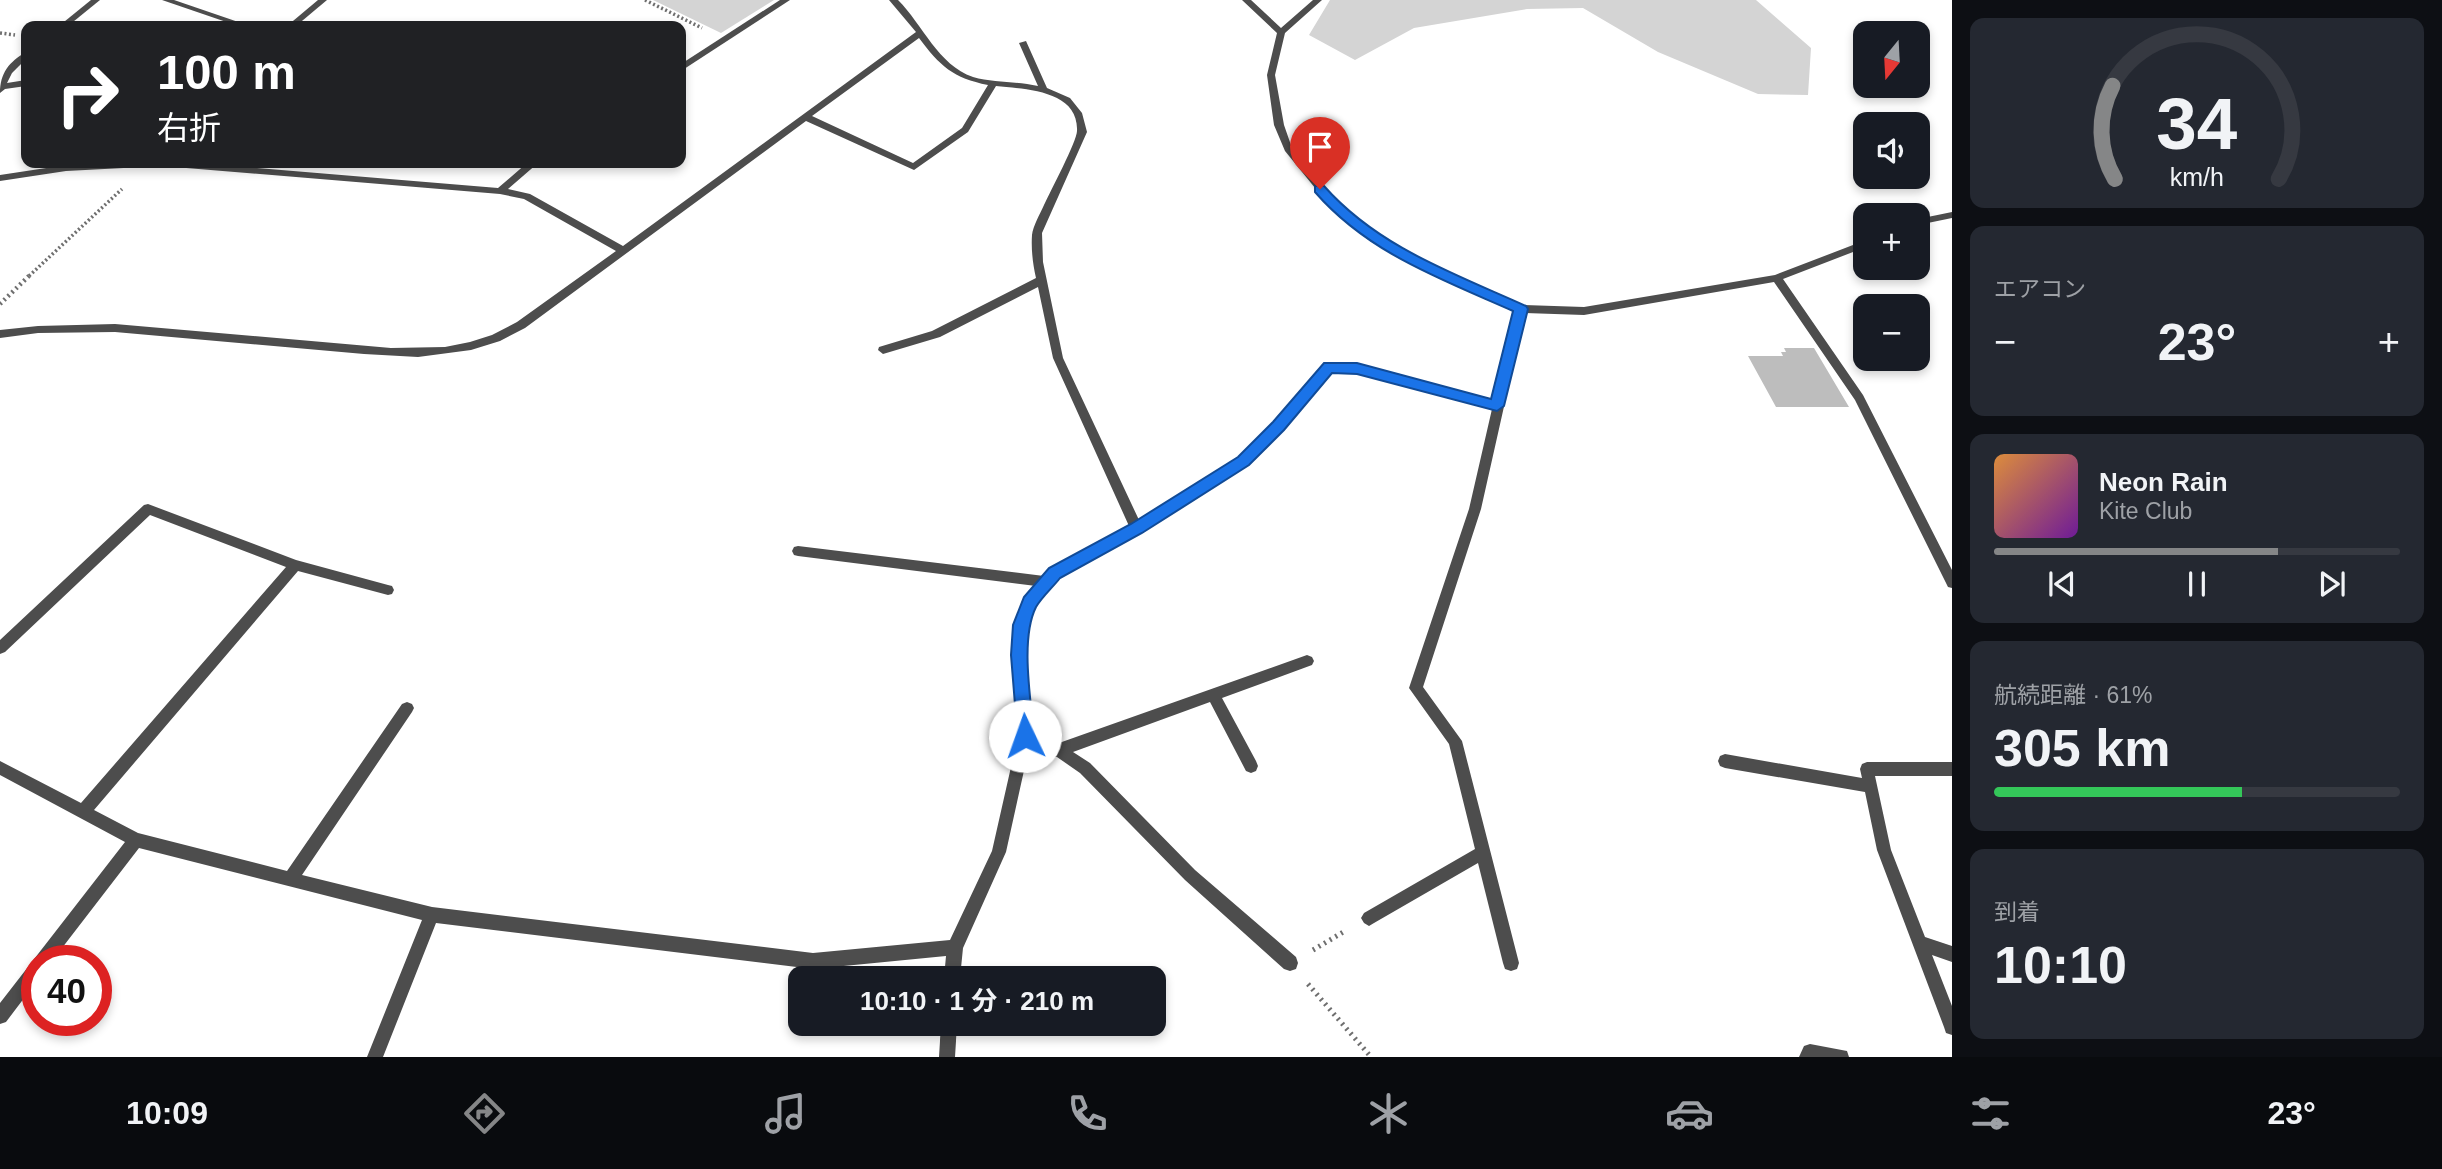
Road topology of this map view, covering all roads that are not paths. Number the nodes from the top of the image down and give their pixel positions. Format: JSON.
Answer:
{"nodes":[{"id":1,"x":96,"y":0,"type":"edge"},
{"id":2,"x":166,"y":0,"type":"edge"},
{"id":3,"x":323,"y":0,"type":"edge"},
{"id":4,"x":786,"y":0,"type":"edge"},
{"id":5,"x":893,"y":0,"type":"edge"},
{"id":6,"x":1246,"y":0,"type":"edge"},
{"id":7,"x":1318,"y":0,"type":"edge"},
{"id":8,"x":69,"y":21,"type":"edge"},
{"id":9,"x":231,"y":21,"type":"edge"},
{"id":10,"x":297,"y":21,"type":"edge"},
{"id":11,"x":1281,"y":32,"type":"junction"},
{"id":12,"x":919,"y":34,"type":"junction"},
{"id":13,"x":1023,"y":43,"type":"dead end"},
{"id":14,"x":21,"y":60,"type":"edge"},
{"id":15,"x":686,"y":65,"type":"edge"},
{"id":16,"x":21,"y":84,"type":"edge"},
{"id":17,"x":993,"y":84,"type":"junction"},
{"id":18,"x":1043,"y":87,"type":"junction"},
{"id":19,"x":1,"y":88,"type":"edge"},
{"id":20,"x":806,"y":117,"type":"junction"},
{"id":21,"x":66,"y":168,"type":"edge"},
{"id":22,"x":222,"y":168,"type":"edge"},
{"id":23,"x":527,"y":168,"type":"edge"},
{"id":24,"x":0,"y":178,"type":"edge"},
{"id":25,"x":500,"y":191,"type":"junction"},
{"id":26,"x":1952,"y":215,"type":"edge"},
{"id":27,"x":1930,"y":220,"type":"edge"},
{"id":28,"x":1853,"y":248,"type":"edge"},
{"id":29,"x":624,"y":251,"type":"junction"},
{"id":30,"x":1777,"y":278,"type":"junction"},
{"id":31,"x":1042,"y":280,"type":"junction"},
{"id":32,"x":1521,"y":309,"type":"junction"},
{"id":33,"x":0,"y":334,"type":"edge"},
{"id":34,"x":883,"y":350,"type":"dead end"},
{"id":35,"x":1497,"y":406,"type":"junction"},
{"id":36,"x":1136,"y":528,"type":"junction"},
{"id":37,"x":798,"y":551,"type":"dead end"},
{"id":38,"x":295,"y":565,"type":"junction"},
{"id":39,"x":1047,"y":582,"type":"junction"},
{"id":40,"x":1952,"y":583,"type":"edge"},
{"id":41,"x":388,"y":590,"type":"dead end"},
{"id":42,"x":0,"y":648,"type":"edge"},
{"id":43,"x":1307,"y":661,"type":"dead end"},
{"id":44,"x":1213,"y":695,"type":"junction"},
{"id":45,"x":407,"y":708,"type":"dead end"},
{"id":46,"x":1059,"y":750,"type":"junction"},
{"id":47,"x":1021,"y":751,"type":"junction"},
{"id":48,"x":1725,"y":761,"type":"dead end"},
{"id":49,"x":1251,"y":766,"type":"dead end"},
{"id":50,"x":0,"y":768,"type":"edge"},
{"id":51,"x":1952,"y":769,"type":"edge"},
{"id":52,"x":1871,"y":786,"type":"junction"},
{"id":53,"x":83,"y":812,"type":"junction"},
{"id":54,"x":136,"y":840,"type":"junction"},
{"id":55,"x":1485,"y":852,"type":"junction"},
{"id":56,"x":290,"y":880,"type":"junction"},
{"id":57,"x":432,"y":915,"type":"junction"},
{"id":58,"x":1369,"y":918,"type":"road end"},
{"id":59,"x":1921,"y":943,"type":"junction"},
{"id":60,"x":55,"y":945,"type":"edge"},
{"id":61,"x":955,"y":947,"type":"junction"},
{"id":62,"x":1952,"y":954,"type":"edge"},
{"id":63,"x":1290,"y":963,"type":"road end"},
{"id":64,"x":1511,"y":963,"type":"dead end"},
{"id":65,"x":953,"y":966,"type":"edge"},
{"id":66,"x":21,"y":989,"type":"edge"},
{"id":67,"x":0,"y":1016,"type":"edge"},
{"id":68,"x":1952,"y":1027,"type":"edge"},
{"id":69,"x":948,"y":1036,"type":"edge"},
{"id":70,"x":375,"y":1057,"type":"edge"},
{"id":71,"x":947,"y":1057,"type":"edge"},
{"id":72,"x":1807,"y":1057,"type":"edge"},
{"id":73,"x":1841,"y":1057,"type":"edge"}],
"edges":[{"from":1,"to":8,"type":"street"},
{"from":2,"to":9,"type":"street"},
{"from":3,"to":10,"type":"street"},
{"from":4,"to":15,"type":"street"},
{"from":5,"to":12,"type":"street"},
{"from":6,"to":11,"type":"street"},
{"from":7,"to":11,"type":"street"},
{"from":11,"to":32,"type":"street"},
{"from":12,"to":17,"type":"street"},
{"from":12,"to":20,"type":"street"},
{"from":13,"to":18,"type":"street"},
{"from":14,"to":19,"type":"street"},
{"from":16,"to":19,"type":"street"},
{"from":17,"to":18,"type":"street"},
{"from":17,"to":20,"type":"street"},
{"from":18,"to":31,"type":"street"},
{"from":20,"to":29,"type":"street"},
{"from":21,"to":24,"type":"street"},
{"from":22,"to":25,"type":"street"},
{"from":23,"to":25,"type":"street"},
{"from":25,"to":29,"type":"street"},
{"from":26,"to":27,"type":"street"},
{"from":28,"to":30,"type":"street"},
{"from":29,"to":33,"type":"street"},
{"from":30,"to":32,"type":"street"},
{"from":30,"to":40,"type":"street"},
{"from":31,"to":34,"type":"street"},
{"from":31,"to":36,"type":"street"},
{"from":32,"to":35,"type":"street"},
{"from":35,"to":36,"type":"street"},
{"from":35,"to":55,"type":"street"},
{"from":36,"to":39,"type":"street"},
{"from":37,"to":39,"type":"street"},
{"from":38,"to":41,"type":"street"},
{"from":38,"to":42,"type":"street"},
{"from":38,"to":53,"type":"street"},
{"from":39,"to":47,"type":"street"},
{"from":43,"to":44,"type":"street"},
{"from":44,"to":46,"type":"street"},
{"from":44,"to":49,"type":"street"},
{"from":45,"to":56,"type":"street"},
{"from":46,"to":47,"type":"street"},
{"from":46,"to":63,"type":"street"},
{"from":47,"to":61,"type":"street"},
{"from":48,"to":52,"type":"street"},
{"from":50,"to":53,"type":"street"},
{"from":51,"to":52,"type":"street"},
{"from":52,"to":59,"type":"street"},
{"from":53,"to":54,"type":"street"},
{"from":54,"to":56,"type":"street"},
{"from":54,"to":60,"type":"street"},
{"from":55,"to":58,"type":"street"},
{"from":55,"to":64,"type":"street"},
{"from":56,"to":57,"type":"street"},
{"from":57,"to":61,"type":"street"},
{"from":57,"to":70,"type":"street"},
{"from":59,"to":62,"type":"street"},
{"from":59,"to":68,"type":"street"},
{"from":61,"to":65,"type":"street"},
{"from":66,"to":67,"type":"street"},
{"from":69,"to":71,"type":"street"},
{"from":72,"to":73,"type":"street"}]}
